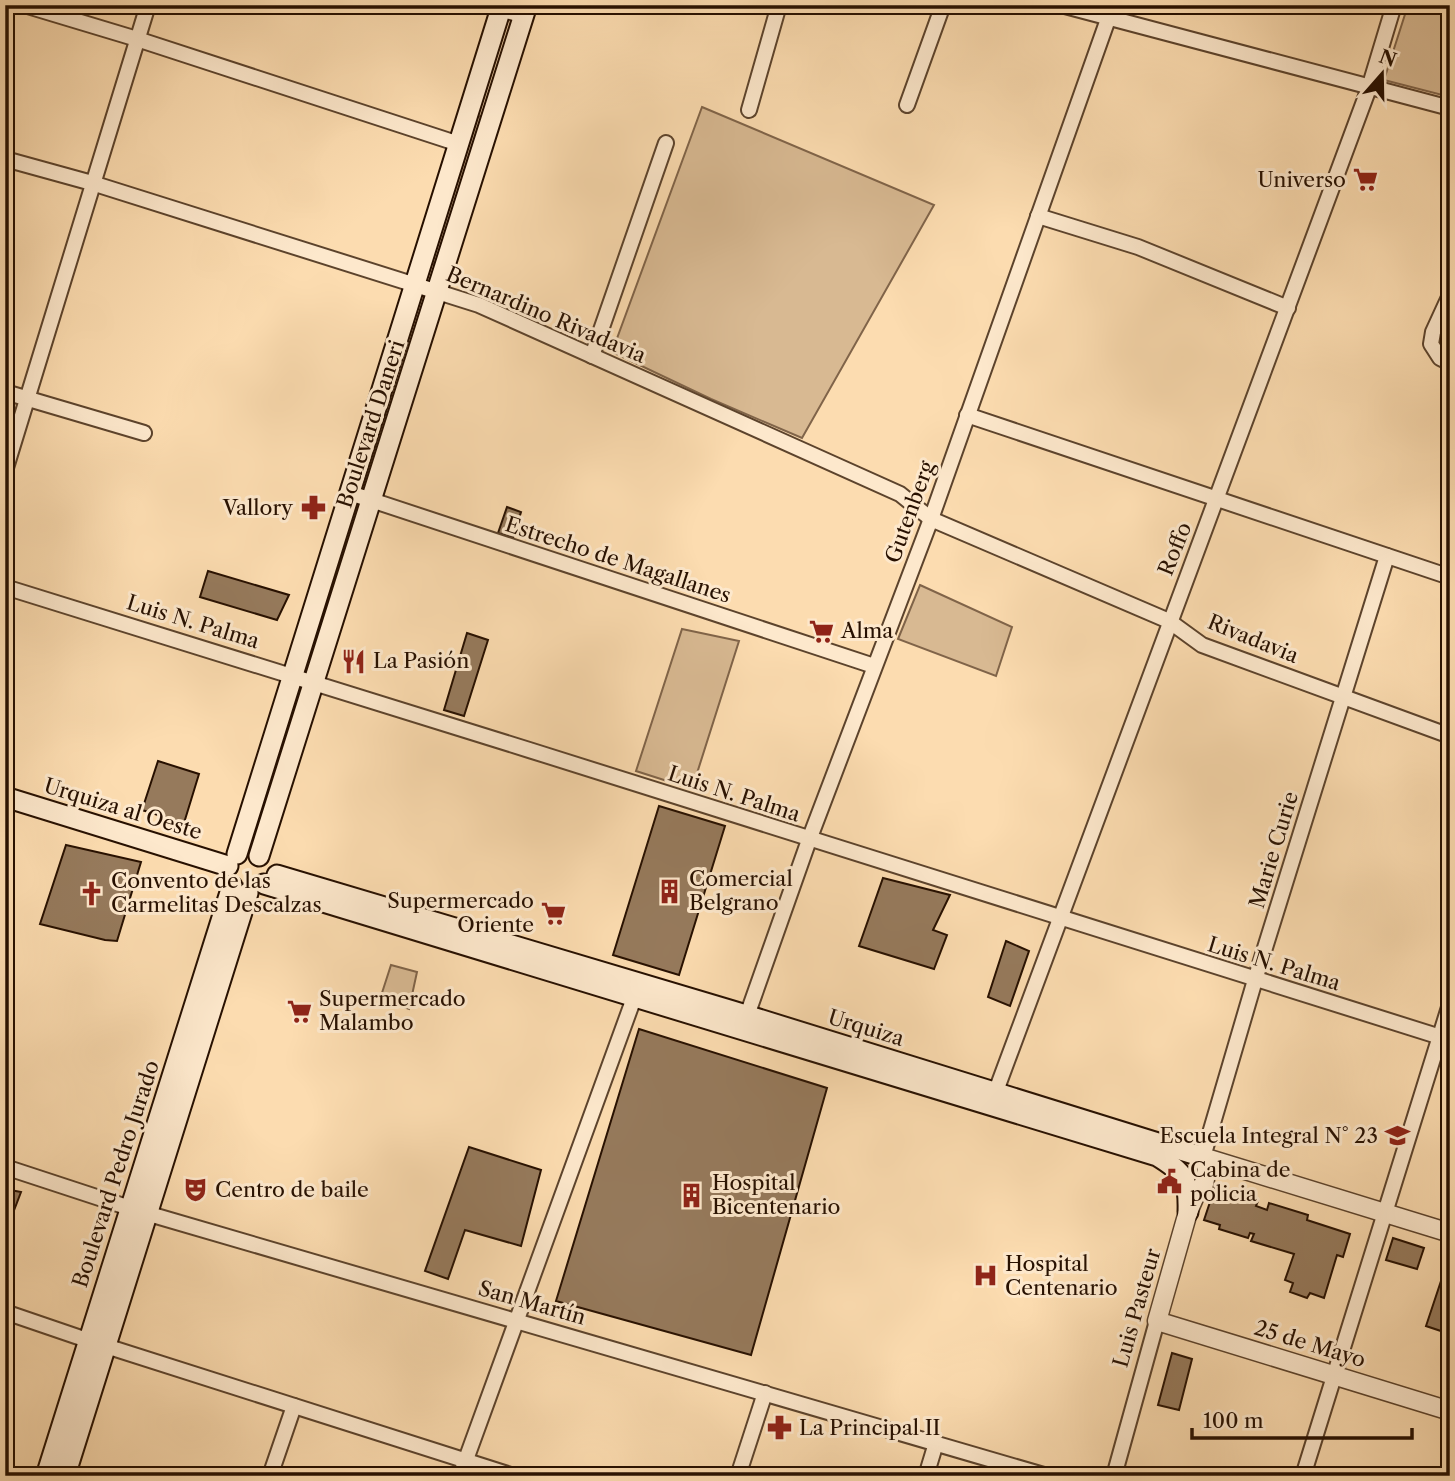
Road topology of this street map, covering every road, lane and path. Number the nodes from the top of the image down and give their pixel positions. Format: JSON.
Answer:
{"nodes":[{"id":1,"x":24,"y":5,"type":"edge"},
{"id":2,"x":148,"y":5,"type":"edge"},
{"id":3,"x":779,"y":5,"type":"edge"},
{"id":4,"x":943,"y":5,"type":"edge"},
{"id":5,"x":1061,"y":5,"type":"edge"},
{"id":6,"x":1394,"y":5,"type":"edge"},
{"id":7,"x":497,"y":7,"type":"edge"},
{"id":8,"x":525,"y":11,"type":"edge"},
{"id":9,"x":1111,"y":11,"type":"edge"},
{"id":10,"x":137,"y":39,"type":"junction"},
{"id":11,"x":1369,"y":88,"type":"junction"},
{"id":12,"x":472,"y":102,"type":"junction"},
{"id":13,"x":907,"y":105,"type":"dead end"},
{"id":14,"x":1450,"y":108,"type":"edge"},
{"id":15,"x":494,"y":109,"type":"junction"},
{"id":16,"x":749,"y":110,"type":"dead end"},
{"id":17,"x":666,"y":143,"type":"dead end"},
{"id":18,"x":459,"y":144,"type":"junction"},
{"id":19,"x":5,"y":159,"type":"edge"},
{"id":20,"x":92,"y":183,"type":"junction"},
{"id":21,"x":1038,"y":216,"type":"junction"},
{"id":22,"x":415,"y":284,"type":"junction"},
{"id":23,"x":437,"y":290,"type":"junction"},
{"id":24,"x":1450,"y":295,"type":"edge"},
{"id":25,"x":1288,"y":308,"type":"junction"},
{"id":26,"x":592,"y":356,"type":"junction"},
{"id":27,"x":1450,"y":363,"type":"edge"},
{"id":28,"x":5,"y":392,"type":"edge"},
{"id":29,"x":27,"y":399,"type":"junction"},
{"id":30,"x":967,"y":415,"type":"junction"},
{"id":31,"x":144,"y":433,"type":"dead end"},
{"id":32,"x":5,"y":471,"type":"edge"},
{"id":33,"x":350,"y":493,"type":"junction"},
{"id":34,"x":371,"y":500,"type":"junction"},
{"id":35,"x":1217,"y":501,"type":"junction"},
{"id":36,"x":931,"y":519,"type":"junction"},
{"id":37,"x":1387,"y":556,"type":"junction"},
{"id":38,"x":1450,"y":578,"type":"edge"},
{"id":39,"x":5,"y":587,"type":"edge"},
{"id":40,"x":1169,"y":621,"type":"junction"},
{"id":41,"x":874,"y":666,"type":"junction"},
{"id":42,"x":293,"y":675,"type":"junction"},
{"id":43,"x":314,"y":682,"type":"junction"},
{"id":44,"x":1344,"y":696,"type":"junction"},
{"id":45,"x":1450,"y":736,"type":"edge"},
{"id":46,"x":266,"y":763,"type":"junction"},
{"id":47,"x":286,"y":770,"type":"junction"},
{"id":48,"x":5,"y":797,"type":"edge"},
{"id":49,"x":809,"y":840,"type":"junction"},
{"id":50,"x":232,"y":860,"type":"junction"},
{"id":51,"x":254,"y":878,"type":"junction"},
{"id":52,"x":1059,"y":919,"type":"junction"},
{"id":53,"x":1255,"y":980,"type":"junction"},
{"id":54,"x":634,"y":998,"type":"junction"},
{"id":55,"x":1450,"y":1004,"type":"edge"},
{"id":56,"x":744,"y":1023,"type":"junction"},
{"id":57,"x":1445,"y":1038,"type":"edge"},
{"id":58,"x":993,"y":1099,"type":"junction"},
{"id":59,"x":1203,"y":1157,"type":"junction"},
{"id":60,"x":5,"y":1167,"type":"edge"},
{"id":61,"x":139,"y":1210,"type":"junction"},
{"id":62,"x":1188,"y":1212,"type":"junction"},
{"id":63,"x":1385,"y":1213,"type":"junction"},
{"id":64,"x":1450,"y":1233,"type":"edge"},
{"id":65,"x":5,"y":1311,"type":"edge"},
{"id":66,"x":515,"y":1320,"type":"junction"},
{"id":67,"x":1157,"y":1321,"type":"junction"},
{"id":68,"x":96,"y":1343,"type":"junction"},
{"id":69,"x":1334,"y":1376,"type":"junction"},
{"id":70,"x":765,"y":1393,"type":"junction"},
{"id":71,"x":294,"y":1405,"type":"junction"},
{"id":72,"x":1450,"y":1411,"type":"edge"},
{"id":73,"x":936,"y":1443,"type":"junction"},
{"id":74,"x":466,"y":1460,"type":"junction"},
{"id":75,"x":46,"y":1476,"type":"edge"},
{"id":76,"x":65,"y":1476,"type":"edge"},
{"id":77,"x":270,"y":1476,"type":"edge"},
{"id":78,"x":460,"y":1476,"type":"edge"},
{"id":79,"x":514,"y":1476,"type":"edge"},
{"id":80,"x":738,"y":1476,"type":"edge"},
{"id":81,"x":926,"y":1476,"type":"edge"},
{"id":82,"x":1047,"y":1476,"type":"edge"},
{"id":83,"x":1114,"y":1476,"type":"edge"},
{"id":84,"x":1303,"y":1476,"type":"edge"}],
"edges":[{"from":1,"to":10,"type":"street"},
{"from":2,"to":10,"type":"street"},
{"from":3,"to":16,"type":"street"},
{"from":4,"to":13,"type":"street"},
{"from":5,"to":9,"type":"street"},
{"from":6,"to":11,"type":"street","name":"Roffo"},
{"from":7,"to":8,"type":"street"},
{"from":7,"to":12,"type":"main road","name":"Boulevard Daneri"},
{"from":8,"to":15,"type":"main road","name":"Boulevard Daneri"},
{"from":9,"to":11,"type":"street"},
{"from":9,"to":21,"type":"street","name":"Gutenberg"},
{"from":10,"to":18,"type":"street"},
{"from":10,"to":20,"type":"street"},
{"from":11,"to":14,"type":"street"},
{"from":11,"to":25,"type":"street","name":"Roffo"},
{"from":12,"to":15,"type":"main road"},
{"from":12,"to":18,"type":"main road","name":"Boulevard Daneri"},
{"from":15,"to":23,"type":"main road","name":"Boulevard Daneri"},
{"from":17,"to":26,"type":"street"},
{"from":18,"to":22,"type":"main road","name":"Boulevard Daneri"},
{"from":19,"to":20,"type":"street","name":"Bernardino Rivadavia"},
{"from":20,"to":22,"type":"street","name":"Bernardino Rivadavia"},
{"from":20,"to":29,"type":"street"},
{"from":21,"to":25,"type":"street"},
{"from":21,"to":30,"type":"street","name":"Gutenberg"},
{"from":22,"to":23,"type":"street","name":"Bernardino Rivadavia"},
{"from":22,"to":33,"type":"main road","name":"Boulevard Daneri"},
{"from":23,"to":26,"type":"street","name":"Bernardino Rivadavia"},
{"from":23,"to":34,"type":"main road","name":"Boulevard Daneri"},
{"from":24,"to":27,"type":"street"},
{"from":25,"to":35,"type":"street","name":"Roffo"},
{"from":26,"to":36,"type":"street","name":"Bernardino Rivadavia"},
{"from":28,"to":29,"type":"street"},
{"from":29,"to":31,"type":"street"},
{"from":29,"to":32,"type":"street"},
{"from":30,"to":35,"type":"street"},
{"from":30,"to":36,"type":"street","name":"Gutenberg"},
{"from":33,"to":34,"type":"street","name":"Estrecho de Magallanes"},
{"from":33,"to":42,"type":"main road","name":"Boulevard Daneri"},
{"from":34,"to":41,"type":"street","name":"Estrecho de Magallanes"},
{"from":34,"to":43,"type":"main road","name":"Boulevard Daneri"},
{"from":35,"to":37,"type":"street"},
{"from":35,"to":40,"type":"street","name":"Roffo"},
{"from":36,"to":40,"type":"street","name":"Rivadavia"},
{"from":36,"to":41,"type":"street","name":"Gutenberg"},
{"from":37,"to":38,"type":"street"},
{"from":37,"to":44,"type":"street","name":"Marie Curie"},
{"from":39,"to":42,"type":"street","name":"Luis N. Palma"},
{"from":40,"to":44,"type":"street","name":"Rivadavia"},
{"from":40,"to":52,"type":"street","name":"Roffo"},
{"from":41,"to":49,"type":"street","name":"Gutenberg"},
{"from":42,"to":43,"type":"street","name":"Luis N. Palma"},
{"from":42,"to":46,"type":"main road","name":"Boulevard Daneri"},
{"from":43,"to":47,"type":"main road","name":"Boulevard Daneri"},
{"from":43,"to":49,"type":"street","name":"Luis N. Palma"},
{"from":44,"to":45,"type":"street","name":"Rivadavia"},
{"from":44,"to":53,"type":"street","name":"Marie Curie"},
{"from":46,"to":47,"type":"main road"},
{"from":46,"to":50,"type":"main road","name":"Boulevard Daneri"},
{"from":47,"to":51,"type":"main road","name":"Boulevard Daneri"},
{"from":48,"to":50,"type":"main road","name":"Urquiza al Oeste"},
{"from":49,"to":52,"type":"street","name":"Luis N. Palma"},
{"from":49,"to":56,"type":"street","name":"Gutenberg"},
{"from":50,"to":51,"type":"main road"},
{"from":50,"to":51,"type":"main road","name":"Urquiza al Oeste"},
{"from":51,"to":54,"type":"main road","name":"Urquiza"},
{"from":51,"to":56,"type":"main road","name":"Urquiza"},
{"from":51,"to":61,"type":"main road","name":"Boulevard Pedro Jurado"},
{"from":52,"to":53,"type":"street","name":"Luis N. Palma"},
{"from":52,"to":58,"type":"street","name":"Roffo"},
{"from":53,"to":57,"type":"street","name":"Luis N. Palma"},
{"from":53,"to":59,"type":"street","name":"Marie Curie"},
{"from":54,"to":56,"type":"main road","name":"Urquiza"},
{"from":54,"to":66,"type":"street"},
{"from":55,"to":57,"type":"street"},
{"from":56,"to":58,"type":"main road","name":"Urquiza"},
{"from":57,"to":63,"type":"street"},
{"from":58,"to":59,"type":"main road","name":"Urquiza"},
{"from":58,"to":62,"type":"main road","name":"Urquiza"},
{"from":59,"to":62,"type":"street","name":"Luis Pasteur"},
{"from":59,"to":63,"type":"street","name":"Urquiza"},
{"from":60,"to":61,"type":"street","name":"San Martín"},
{"from":61,"to":66,"type":"street","name":"San Martín"},
{"from":61,"to":68,"type":"main road","name":"Boulevard Pedro Jurado"},
{"from":62,"to":67,"type":"street","name":"Luis Pasteur"},
{"from":63,"to":64,"type":"street","name":"Urquiza"},
{"from":63,"to":69,"type":"street"},
{"from":65,"to":68,"type":"street"},
{"from":66,"to":70,"type":"street","name":"San Martín"},
{"from":66,"to":74,"type":"street"},
{"from":67,"to":69,"type":"street","name":"25 de Mayo"},
{"from":67,"to":83,"type":"street","name":"Luis Pasteur"},
{"from":68,"to":71,"type":"street"},
{"from":68,"to":75,"type":"main road","name":"Boulevard Pedro Jurado"},
{"from":68,"to":76,"type":"main road","name":"Boulevard Pedro Jurado"},
{"from":69,"to":72,"type":"street","name":"25 de Mayo"},
{"from":69,"to":84,"type":"street"},
{"from":70,"to":73,"type":"street","name":"San Martín"},
{"from":70,"to":80,"type":"street"},
{"from":71,"to":74,"type":"street"},
{"from":71,"to":77,"type":"street"},
{"from":73,"to":81,"type":"street"},
{"from":73,"to":82,"type":"street","name":"San Martín"},
{"from":74,"to":78,"type":"street"},
{"from":74,"to":79,"type":"street"}]}
